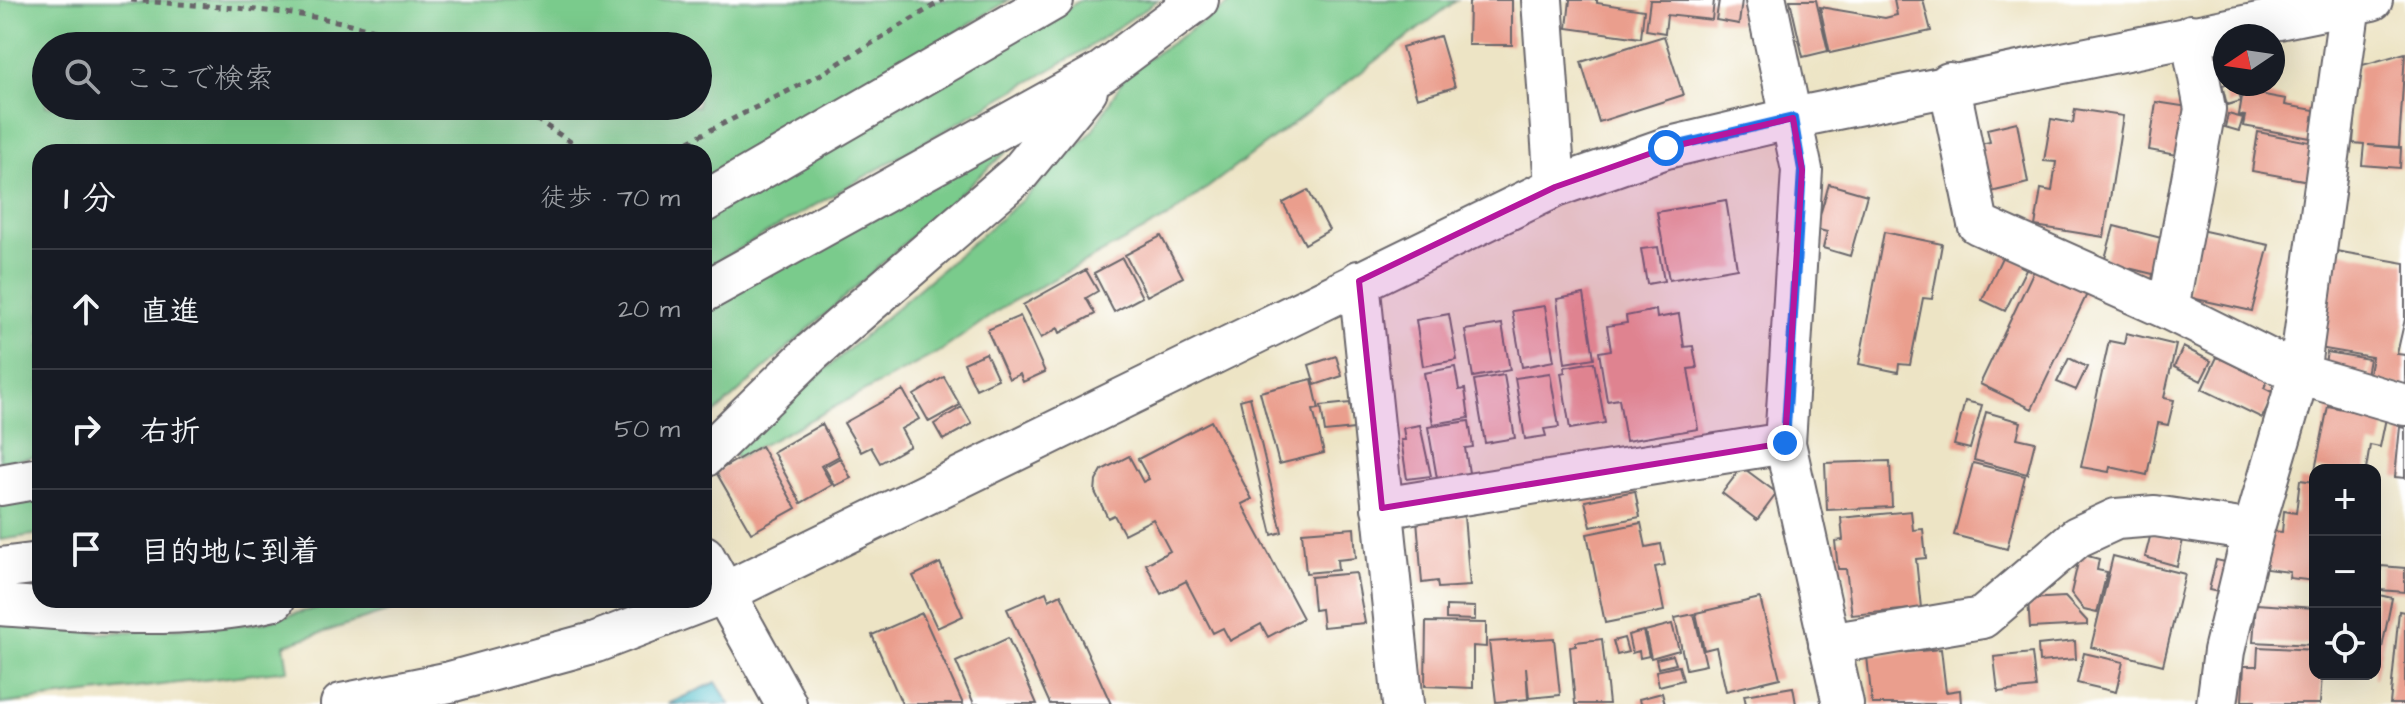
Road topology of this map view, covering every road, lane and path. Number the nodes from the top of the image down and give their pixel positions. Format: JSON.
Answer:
{"nodes":[{"id":1,"x":131,"y":0,"type":"edge"},
{"id":2,"x":943,"y":0,"type":"edge"},
{"id":3,"x":1053,"y":0,"type":"edge"},
{"id":4,"x":1198,"y":0,"type":"edge"},
{"id":5,"x":1542,"y":0,"type":"edge"},
{"id":6,"x":1766,"y":0,"type":"edge"},
{"id":7,"x":2361,"y":2,"type":"edge"},
{"id":8,"x":2202,"y":22,"type":"edge"},
{"id":9,"x":379,"y":32,"type":"edge"},
{"id":10,"x":1102,"y":72,"type":"junction"},
{"id":11,"x":1949,"y":83,"type":"junction"},
{"id":12,"x":1793,"y":118,"type":"junction"},
{"id":13,"x":537,"y":120,"type":"edge"},
{"id":14,"x":574,"y":144,"type":"edge"},
{"id":15,"x":683,"y":144,"type":"edge"},
{"id":16,"x":1555,"y":187,"type":"junction"},
{"id":17,"x":712,"y":197,"type":"edge"},
{"id":18,"x":1359,"y":281,"type":"junction"},
{"id":19,"x":712,"y":288,"type":"edge"},
{"id":20,"x":2168,"y":309,"type":"junction"},
{"id":21,"x":2299,"y":374,"type":"junction"},
{"id":22,"x":2405,"y":405,"type":"edge"},
{"id":23,"x":1785,"y":443,"type":"junction"},
{"id":24,"x":712,"y":449,"type":"edge"},
{"id":25,"x":32,"y":479,"type":"edge"},
{"id":26,"x":0,"y":485,"type":"edge"},
{"id":27,"x":1382,"y":508,"type":"junction"},
{"id":28,"x":2253,"y":531,"type":"junction"},
{"id":29,"x":32,"y":564,"type":"edge"},
{"id":30,"x":0,"y":568,"type":"edge"},
{"id":31,"x":712,"y":571,"type":"edge"},
{"id":32,"x":724,"y":593,"type":"junction"},
{"id":33,"x":712,"y":598,"type":"edge"},
{"id":34,"x":0,"y":605,"type":"edge"},
{"id":35,"x":32,"y":608,"type":"edge"},
{"id":36,"x":37,"y":608,"type":"edge"},
{"id":37,"x":241,"y":608,"type":"edge"},
{"id":38,"x":685,"y":608,"type":"edge"},
{"id":39,"x":1829,"y":644,"type":"junction"},
{"id":40,"x":341,"y":704,"type":"edge"},
{"id":41,"x":786,"y":704,"type":"edge"},
{"id":42,"x":1403,"y":704,"type":"edge"},
{"id":43,"x":1843,"y":704,"type":"edge"},
{"id":44,"x":2217,"y":704,"type":"edge"}],
"edges":[{"from":1,"to":9,"type":"path"},
{"from":2,"to":15,"type":"path"},
{"from":3,"to":17,"type":"street"},
{"from":4,"to":10,"type":"street"},
{"from":5,"to":16,"type":"street"},
{"from":6,"to":12,"type":"street"},
{"from":7,"to":8,"type":"street"},
{"from":7,"to":21,"type":"street"},
{"from":8,"to":11,"type":"street"},
{"from":8,"to":20,"type":"street"},
{"from":10,"to":19,"type":"street"},
{"from":10,"to":24,"type":"street"},
{"from":11,"to":12,"type":"street"},
{"from":11,"to":20,"type":"street"},
{"from":12,"to":16,"type":"street"},
{"from":12,"to":23,"type":"street"},
{"from":13,"to":14,"type":"path"},
{"from":16,"to":18,"type":"street"},
{"from":18,"to":27,"type":"street"},
{"from":18,"to":32,"type":"street"},
{"from":20,"to":21,"type":"street"},
{"from":21,"to":22,"type":"street"},
{"from":21,"to":28,"type":"street"},
{"from":23,"to":27,"type":"street"},
{"from":23,"to":39,"type":"street"},
{"from":25,"to":26,"type":"street"},
{"from":27,"to":42,"type":"street"},
{"from":28,"to":39,"type":"street"},
{"from":28,"to":44,"type":"street"},
{"from":29,"to":30,"type":"street"},
{"from":31,"to":32,"type":"street"},
{"from":32,"to":33,"type":"street"},
{"from":32,"to":41,"type":"street"},
{"from":34,"to":35,"type":"street"},
{"from":36,"to":37,"type":"street"},
{"from":38,"to":40,"type":"street"},
{"from":39,"to":43,"type":"street"}]}
